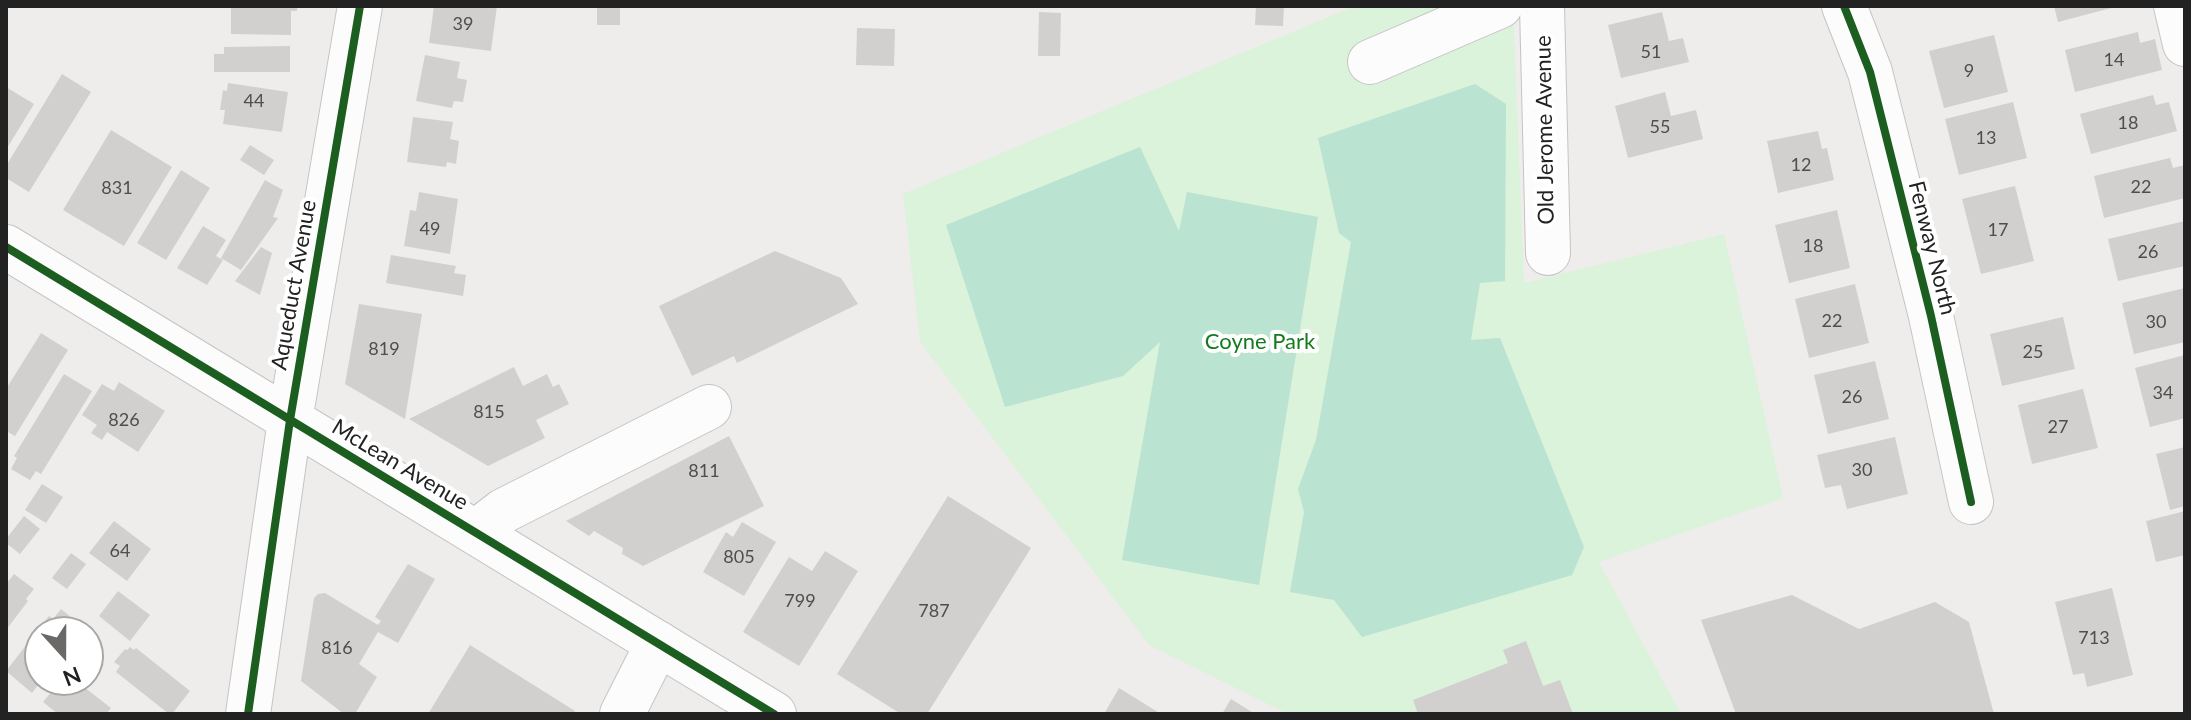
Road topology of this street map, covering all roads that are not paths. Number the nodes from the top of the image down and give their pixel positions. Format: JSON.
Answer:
{"nodes":[{"id":1,"x":360,"y":6,"type":"edge"},
{"id":2,"x":1500,"y":6,"type":"edge"},
{"id":3,"x":1542,"y":6,"type":"edge"},
{"id":4,"x":1844,"y":6,"type":"edge"},
{"id":5,"x":2176,"y":6,"type":"edge"},
{"id":6,"x":2185,"y":44,"type":"edge"},
{"id":7,"x":1370,"y":62,"type":"dead end"},
{"id":8,"x":6,"y":247,"type":"edge"},
{"id":9,"x":1548,"y":253,"type":"dead end"},
{"id":10,"x":709,"y":407,"type":"dead end"},
{"id":11,"x":290,"y":420,"type":"junction"},
{"id":12,"x":1971,"y":502,"type":"dead end"},
{"id":13,"x":476,"y":532,"type":"junction"},
{"id":14,"x":658,"y":643,"type":"junction"},
{"id":15,"x":248,"y":714,"type":"edge"},
{"id":16,"x":622,"y":714,"type":"edge"},
{"id":17,"x":774,"y":714,"type":"edge"}],
"edges":[{"from":1,"to":11,"type":"street","name":"Aqueduct Avenue"},
{"from":2,"to":7,"type":"street"},
{"from":3,"to":9,"type":"street","name":"Old Jerome Avenue"},
{"from":4,"to":12,"type":"street","name":"Fenway North"},
{"from":5,"to":6,"type":"street"},
{"from":8,"to":11,"type":"street","name":"McLean Avenue"},
{"from":10,"to":13,"type":"street"},
{"from":11,"to":13,"type":"street","name":"McLean Avenue"},
{"from":11,"to":15,"type":"street","name":"Aqueduct Avenue"},
{"from":13,"to":14,"type":"street","name":"McLean Avenue"},
{"from":14,"to":16,"type":"street"},
{"from":14,"to":17,"type":"street","name":"McLean Avenue"}]}
